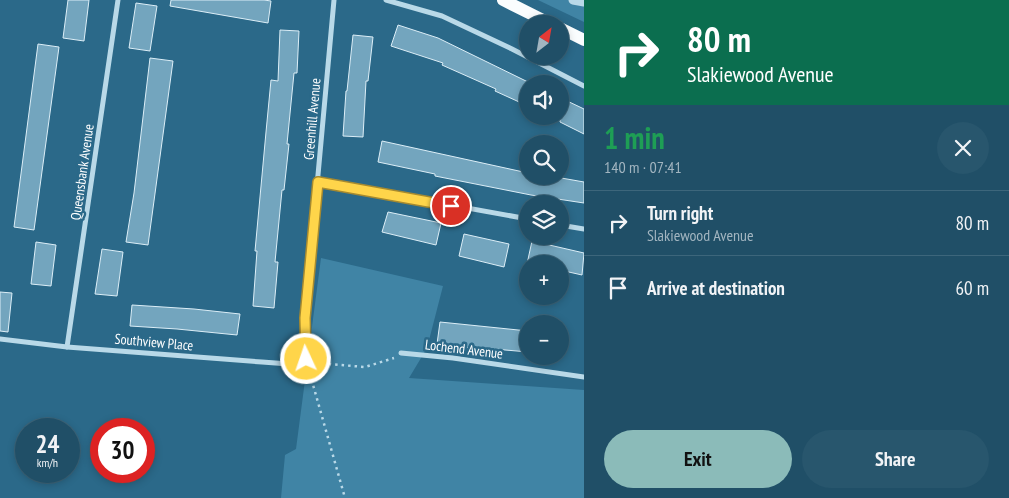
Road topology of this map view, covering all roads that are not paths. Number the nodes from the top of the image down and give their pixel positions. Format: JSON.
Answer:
{"nodes":[{"id":1,"x":118,"y":0,"type":"edge"},
{"id":2,"x":334,"y":0,"type":"edge"},
{"id":3,"x":386,"y":0,"type":"edge"},
{"id":4,"x":503,"y":0,"type":"edge"},
{"id":5,"x":573,"y":0,"type":"edge"},
{"id":6,"x":584,"y":2,"type":"edge"},
{"id":7,"x":532,"y":15,"type":"edge"},
{"id":8,"x":569,"y":32,"type":"edge"},
{"id":9,"x":584,"y":40,"type":"edge"},
{"id":10,"x":584,"y":86,"type":"edge"},
{"id":11,"x":318,"y":182,"type":"junction"},
{"id":12,"x":519,"y":217,"type":"edge"},
{"id":13,"x":569,"y":227,"type":"edge"},
{"id":14,"x":584,"y":230,"type":"edge"},
{"id":15,"x":0,"y":339,"type":"edge"},
{"id":16,"x":67,"y":347,"type":"junction"},
{"id":17,"x":401,"y":352,"type":"road end"},
{"id":18,"x":306,"y":359,"type":"joint"},
{"id":19,"x":584,"y":377,"type":"edge"}],
"edges":[{"from":1,"to":16,"type":"street","name":"Queensbank Avenue"},
{"from":2,"to":11,"type":"street","name":"Greenhill Avenue"},
{"from":3,"to":10,"type":"street"},
{"from":4,"to":7,"type":"main road"},
{"from":5,"to":6,"type":"street"},
{"from":8,"to":9,"type":"main road"},
{"from":11,"to":12,"type":"street"},
{"from":11,"to":18,"type":"street","name":"Greenhill Avenue"},
{"from":13,"to":14,"type":"street"},
{"from":15,"to":16,"type":"street","name":"Southview Place"},
{"from":16,"to":18,"type":"street","name":"Southview Place"},
{"from":17,"to":19,"type":"street","name":"Lochend Avenue"}]}
